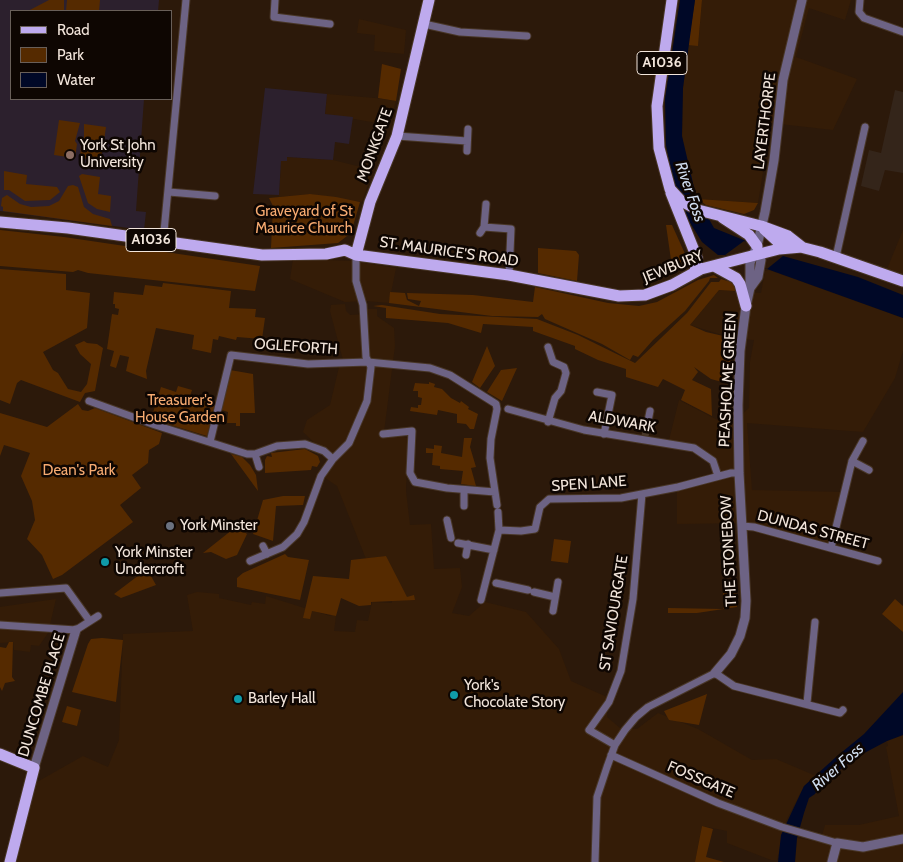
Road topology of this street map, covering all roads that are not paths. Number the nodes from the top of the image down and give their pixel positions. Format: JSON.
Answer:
{"nodes":[{"id":1,"x":186,"y":0,"type":"edge"},
{"id":2,"x":275,"y":0,"type":"edge"},
{"id":3,"x":429,"y":0,"type":"edge"},
{"id":4,"x":672,"y":0,"type":"edge"},
{"id":5,"x":802,"y":0,"type":"edge"},
{"id":6,"x":860,"y":0,"type":"edge"},
{"id":7,"x":330,"y":24,"type":"dead end"},
{"id":8,"x":424,"y":24,"type":"junction"},
{"id":9,"x":903,"y":32,"type":"edge"},
{"id":10,"x":527,"y":36,"type":"dead end"},
{"id":11,"x":865,"y":127,"type":"dead end"},
{"id":12,"x":468,"y":129,"type":"dead end"},
{"id":13,"x":397,"y":136,"type":"junction"},
{"id":14,"x":467,"y":141,"type":"junction"},
{"id":15,"x":466,"y":152,"type":"dead end"},
{"id":16,"x":670,"y":189,"type":"junction"},
{"id":17,"x":169,"y":192,"type":"junction"},
{"id":18,"x":215,"y":196,"type":"dead end"},
{"id":19,"x":486,"y":204,"type":"dead end"},
{"id":20,"x":722,"y":217,"type":"junction"},
{"id":21,"x":0,"y":222,"type":"edge"},
{"id":22,"x":761,"y":226,"type":"junction"},
{"id":23,"x":163,"y":242,"type":"junction"},
{"id":24,"x":802,"y":247,"type":"junction"},
{"id":25,"x":356,"y":254,"type":"junction"},
{"id":26,"x":758,"y":254,"type":"junction"},
{"id":27,"x":836,"y":257,"type":"junction"},
{"id":28,"x":714,"y":266,"type":"junction"},
{"id":29,"x":695,"y":272,"type":"junction"},
{"id":30,"x":509,"y":275,"type":"junction"},
{"id":31,"x":538,"y":280,"type":"joint"},
{"id":32,"x":903,"y":281,"type":"edge"},
{"id":33,"x":750,"y":288,"type":"junction"},
{"id":34,"x":746,"y":306,"type":"junction"},
{"id":35,"x":548,"y":348,"type":"dead end"},
{"id":36,"x":368,"y":362,"type":"junction"},
{"id":37,"x":597,"y":392,"type":"dead end"},
{"id":38,"x":89,"y":401,"type":"dead end"},
{"id":39,"x":508,"y":409,"type":"dead end"},
{"id":40,"x":650,"y":412,"type":"dead end"},
{"id":41,"x":548,"y":422,"type":"junction"},
{"id":42,"x":647,"y":426,"type":"tunnel mouth"},
{"id":43,"x":383,"y":434,"type":"dead end"},
{"id":44,"x":604,"y":434,"type":"junction"},
{"id":45,"x":863,"y":441,"type":"dead end"},
{"id":46,"x":210,"y":442,"type":"junction"},
{"id":47,"x":255,"y":454,"type":"junction"},
{"id":48,"x":332,"y":459,"type":"junction"},
{"id":49,"x":852,"y":461,"type":"junction"},
{"id":50,"x":259,"y":467,"type":"dead end"},
{"id":51,"x":869,"y":470,"type":"dead end"},
{"id":52,"x":738,"y":474,"type":"junction"},
{"id":53,"x":718,"y":476,"type":"junction"},
{"id":54,"x":464,"y":490,"type":"junction"},
{"id":55,"x":495,"y":492,"type":"junction"},
{"id":56,"x":642,"y":494,"type":"junction"},
{"id":57,"x":464,"y":506,"type":"dead end"},
{"id":58,"x":447,"y":520,"type":"dead end"},
{"id":59,"x":742,"y":526,"type":"junction"},
{"id":60,"x":499,"y":530,"type":"junction"},
{"id":61,"x":451,"y":538,"type":"dead end"},
{"id":62,"x":458,"y":543,"type":"dead end"},
{"id":63,"x":468,"y":544,"type":"junction"},
{"id":64,"x":264,"y":546,"type":"dead end"},
{"id":65,"x":832,"y":548,"type":"junction"},
{"id":66,"x":494,"y":550,"type":"junction"},
{"id":67,"x":267,"y":554,"type":"junction"},
{"id":68,"x":466,"y":555,"type":"dead end"},
{"id":69,"x":250,"y":561,"type":"dead end"},
{"id":70,"x":878,"y":561,"type":"dead end"},
{"id":71,"x":491,"y":582,"type":"junction"},
{"id":72,"x":558,"y":582,"type":"dead end"},
{"id":73,"x":0,"y":593,"type":"edge"},
{"id":74,"x":555,"y":597,"type":"junction"},
{"id":75,"x":481,"y":600,"type":"dead end"},
{"id":76,"x":552,"y":612,"type":"dead end"},
{"id":77,"x":98,"y":616,"type":"dead end"},
{"id":78,"x":89,"y":620,"type":"junction"},
{"id":79,"x":815,"y":622,"type":"dead end"},
{"id":80,"x":0,"y":625,"type":"edge"},
{"id":81,"x":76,"y":630,"type":"junction"},
{"id":82,"x":715,"y":674,"type":"junction"},
{"id":83,"x":807,"y":703,"type":"junction"},
{"id":84,"x":843,"y":710,"type":"dead end"},
{"id":85,"x":615,"y":745,"type":"junction"},
{"id":86,"x":0,"y":754,"type":"edge"},
{"id":87,"x":611,"y":755,"type":"junction"},
{"id":88,"x":34,"y":768,"type":"junction"},
{"id":89,"x":903,"y":839,"type":"edge"},
{"id":90,"x":837,"y":843,"type":"junction"},
{"id":91,"x":10,"y":862,"type":"edge"},
{"id":92,"x":595,"y":862,"type":"edge"},
{"id":93,"x":832,"y":862,"type":"edge"}],
"edges":[{"from":1,"to":17,"type":"street"},
{"from":2,"to":7,"type":"street"},
{"from":3,"to":8,"type":"main road","name":"MONKGATE"},
{"from":4,"to":16,"type":"main road","number":"A1036"},
{"from":5,"to":22,"type":"street","name":"LAYERTHORPE"},
{"from":6,"to":9,"type":"street"},
{"from":8,"to":10,"type":"street"},
{"from":8,"to":13,"type":"main road","name":"MONKGATE"},
{"from":11,"to":27,"type":"street"},
{"from":12,"to":14,"type":"street"},
{"from":13,"to":14,"type":"street"},
{"from":13,"to":25,"type":"main road","name":"MONKGATE"},
{"from":14,"to":15,"type":"street"},
{"from":16,"to":20,"type":"main road","number":"A1036"},
{"from":16,"to":29,"type":"main road","number":"A1036"},
{"from":17,"to":18,"type":"street"},
{"from":17,"to":23,"type":"street"},
{"from":19,"to":30,"type":"street"},
{"from":20,"to":22,"type":"main road","number":"A1036"},
{"from":20,"to":26,"type":"main road"},
{"from":21,"to":23,"type":"main road","number":"A1036"},
{"from":22,"to":24,"type":"main road","number":"A1036"},
{"from":22,"to":26,"type":"street","name":"LAYERTHORPE"},
{"from":23,"to":25,"type":"main road","number":"A1036"},
{"from":24,"to":26,"type":"main road","number":"A1036"},
{"from":24,"to":27,"type":"main road","number":"A1036"},
{"from":25,"to":30,"type":"main road","name":"ST. MAURICE'S ROAD","number":"A1036"},
{"from":25,"to":36,"type":"street","name":"MONKGATE"},
{"from":26,"to":28,"type":"main road","name":"JEWBURY","number":"A1036"},
{"from":26,"to":33,"type":"street","name":"PEASHOLME GREEN"},
{"from":26,"to":33,"type":"street","name":"PEASHOLME GREEN"},
{"from":27,"to":32,"type":"main road","number":"A1036"},
{"from":28,"to":29,"type":"main road","name":"JEWBURY","number":"A1036"},
{"from":28,"to":34,"type":"main road"},
{"from":29,"to":31,"type":"main road","name":"JEWBURY","number":"A1036"},
{"from":30,"to":31,"type":"main road","name":"ST. MAURICE'S ROAD","number":"A1036"},
{"from":33,"to":34,"type":"street","name":"PEASHOLME GREEN"},
{"from":34,"to":52,"type":"street","name":"PEASHOLME GREEN"},
{"from":35,"to":41,"type":"street"},
{"from":36,"to":46,"type":"street","name":"OGLEFORTH"},
{"from":36,"to":48,"type":"street","name":"MONKGATE"},
{"from":36,"to":55,"type":"street"},
{"from":37,"to":44,"type":"street"},
{"from":38,"to":46,"type":"street"},
{"from":39,"to":41,"type":"street","name":"ALDWARK"},
{"from":40,"to":42,"type":"street"},
{"from":41,"to":44,"type":"street","name":"ALDWARK"},
{"from":43,"to":54,"type":"street"},
{"from":44,"to":53,"type":"street","name":"ALDWARK"},
{"from":45,"to":49,"type":"street"},
{"from":46,"to":47,"type":"street"},
{"from":47,"to":48,"type":"street"},
{"from":47,"to":50,"type":"street"},
{"from":48,"to":67,"type":"street","name":"MONKGATE"},
{"from":49,"to":51,"type":"street"},
{"from":49,"to":65,"type":"street"},
{"from":52,"to":53,"type":"street"},
{"from":52,"to":59,"type":"street","name":"THE STONEBOW"},
{"from":53,"to":56,"type":"street"},
{"from":54,"to":55,"type":"street"},
{"from":54,"to":57,"type":"street"},
{"from":55,"to":60,"type":"street"},
{"from":56,"to":60,"type":"street","name":"SPEN LANE"},
{"from":56,"to":85,"type":"street","name":"ST SAVIOURGATE"},
{"from":58,"to":61,"type":"street"},
{"from":59,"to":65,"type":"street","name":"DUNDAS STREET"},
{"from":59,"to":82,"type":"street","name":"THE STONEBOW"},
{"from":60,"to":66,"type":"street"},
{"from":62,"to":63,"type":"street"},
{"from":63,"to":66,"type":"street"},
{"from":63,"to":68,"type":"street"},
{"from":64,"to":67,"type":"street"},
{"from":65,"to":70,"type":"street","name":"DUNDAS STREET"},
{"from":66,"to":71,"type":"street"},
{"from":67,"to":69,"type":"street","name":"MONKGATE"},
{"from":71,"to":74,"type":"street"},
{"from":71,"to":75,"type":"street"},
{"from":72,"to":74,"type":"street"},
{"from":73,"to":78,"type":"street"},
{"from":74,"to":76,"type":"street"},
{"from":77,"to":78,"type":"street"},
{"from":78,"to":81,"type":"street"},
{"from":79,"to":83,"type":"street"},
{"from":80,"to":81,"type":"street"},
{"from":81,"to":88,"type":"street","name":"DUNCOMBE PLACE"},
{"from":82,"to":83,"type":"street"},
{"from":82,"to":85,"type":"street","name":"THE STONEBOW"},
{"from":83,"to":84,"type":"street"},
{"from":85,"to":87,"type":"street","name":"THE STONEBOW"},
{"from":86,"to":88,"type":"main road"},
{"from":87,"to":90,"type":"street","name":"FOSSGATE"},
{"from":87,"to":92,"type":"street","name":"THE STONEBOW"},
{"from":88,"to":91,"type":"main road"},
{"from":89,"to":90,"type":"street"},
{"from":90,"to":93,"type":"street"}]}
